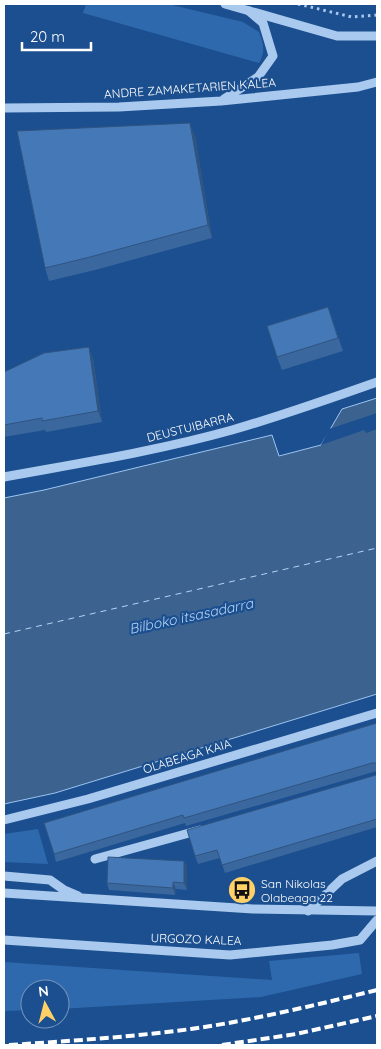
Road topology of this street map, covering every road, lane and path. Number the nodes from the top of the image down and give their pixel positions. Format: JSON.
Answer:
{"nodes":[{"id":1,"x":225,"y":4,"type":"edge"},
{"id":2,"x":298,"y":4,"type":"edge"},
{"id":3,"x":248,"y":10,"type":"junction"},
{"id":4,"x":377,"y":15,"type":"edge"},
{"id":5,"x":377,"y":36,"type":"edge"},
{"id":6,"x":377,"y":82,"type":"edge"},
{"id":7,"x":221,"y":101,"type":"junction"},
{"id":8,"x":4,"y":108,"type":"edge"},
{"id":9,"x":377,"y":382,"type":"edge"},
{"id":10,"x":4,"y":477,"type":"edge"},
{"id":11,"x":377,"y":713,"type":"edge"},
{"id":12,"x":4,"y":820,"type":"edge"},
{"id":13,"x":210,"y":827,"type":"edge"},
{"id":14,"x":95,"y":860,"type":"dead end"},
{"id":15,"x":377,"y":861,"type":"edge"},
{"id":16,"x":4,"y":876,"type":"edge"},
{"id":17,"x":4,"y":894,"type":"edge"},
{"id":18,"x":86,"y":899,"type":"junction"},
{"id":19,"x":377,"y":910,"type":"edge"},
{"id":20,"x":308,"y":911,"type":"junction"},
{"id":21,"x":377,"y":920,"type":"edge"},
{"id":22,"x":4,"y":940,"type":"edge"}],
"edges":[{"from":1,"to":3,"type":"street"},
{"from":2,"to":4,"type":"path"},
{"from":3,"to":5,"type":"street"},
{"from":3,"to":7,"type":"street"},
{"from":6,"to":7,"type":"street","name":"ANDRE ZAMAKETARIEN KALEA"},
{"from":7,"to":8,"type":"street","name":"ANDRE ZAMAKETARIEN KALEA"},
{"from":9,"to":10,"type":"street","name":"DEUSTUIBARRA"},
{"from":11,"to":12,"type":"street","name":"OLABEAGA KAIA"},
{"from":13,"to":14,"type":"street"},
{"from":15,"to":20,"type":"street"},
{"from":16,"to":18,"type":"street"},
{"from":17,"to":18,"type":"street"},
{"from":18,"to":20,"type":"street"},
{"from":19,"to":20,"type":"street"},
{"from":21,"to":22,"type":"street","name":"URGOZO KALEA"}]}
